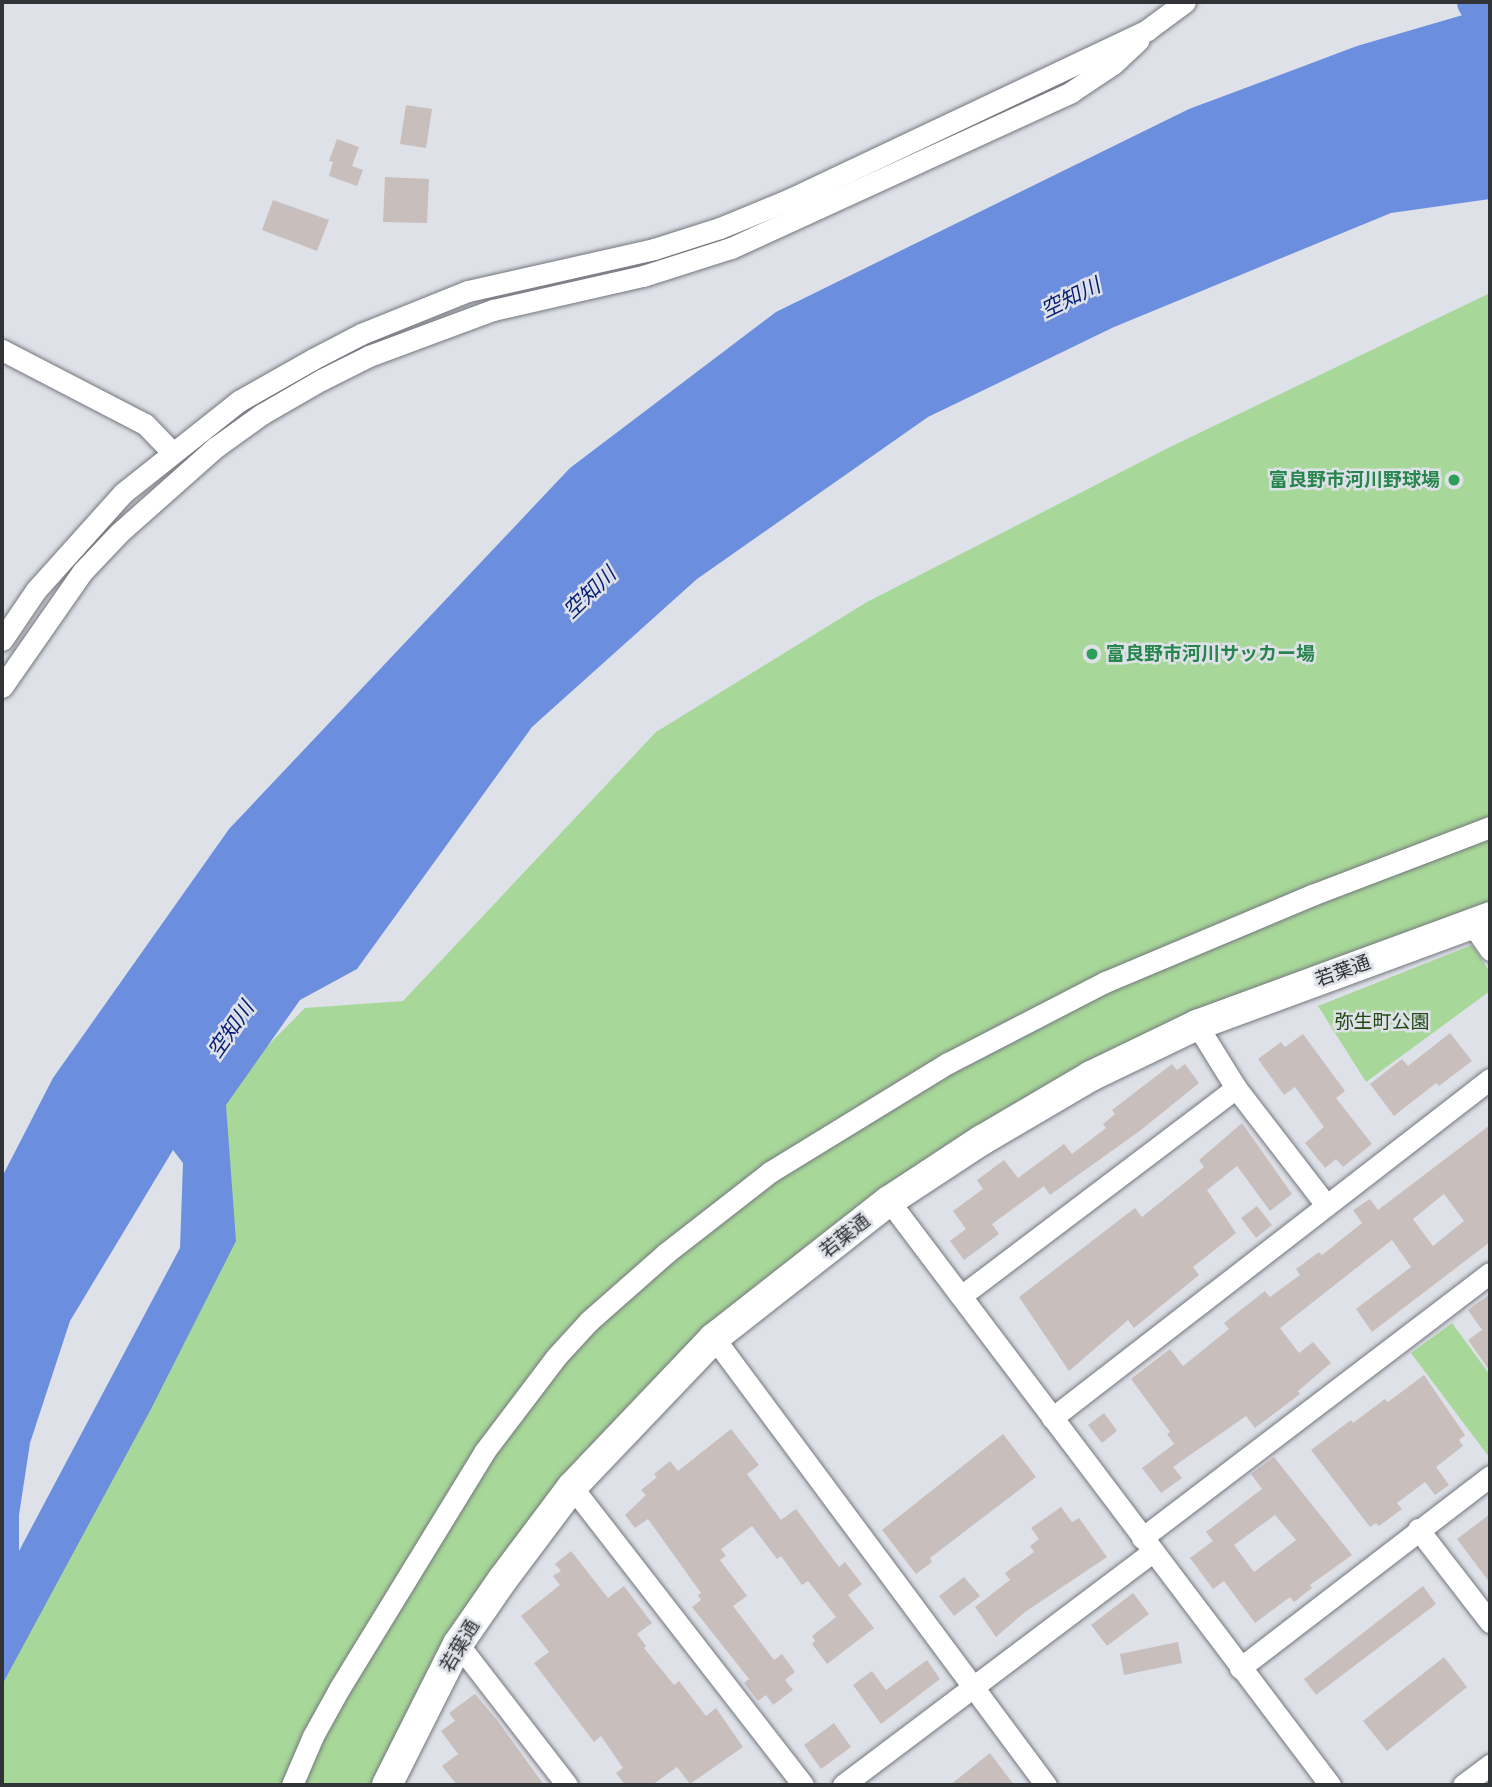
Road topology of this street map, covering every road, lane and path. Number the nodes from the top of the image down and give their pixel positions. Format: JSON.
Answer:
{"nodes":[{"id":1,"x":1185,"y":2,"type":"edge"},
{"id":2,"x":1147,"y":30,"type":"junction"},
{"id":3,"x":2,"y":350,"type":"edge"},
{"id":4,"x":173,"y":453,"type":"junction"},
{"id":5,"x":2,"y":640,"type":"edge"},
{"id":6,"x":2,"y":687,"type":"edge"},
{"id":7,"x":1490,"y":827,"type":"edge"},
{"id":8,"x":1481,"y":921,"type":"edge"},
{"id":9,"x":1490,"y":950,"type":"edge"},
{"id":10,"x":1197,"y":1025,"type":"junction"},
{"id":11,"x":1490,"y":1079,"type":"edge"},
{"id":12,"x":1236,"y":1088,"type":"junction"},
{"id":13,"x":889,"y":1201,"type":"junction"},
{"id":14,"x":1326,"y":1205,"type":"junction"},
{"id":15,"x":1490,"y":1273,"type":"edge"},
{"id":16,"x":961,"y":1296,"type":"junction"},
{"id":17,"x":714,"y":1338,"type":"junction"},
{"id":18,"x":1052,"y":1418,"type":"junction"},
{"id":19,"x":1490,"y":1476,"type":"edge"},
{"id":20,"x":572,"y":1487,"type":"junction"},
{"id":21,"x":1418,"y":1529,"type":"junction"},
{"id":22,"x":1147,"y":1545,"type":"junction"},
{"id":23,"x":1490,"y":1622,"type":"edge"},
{"id":24,"x":458,"y":1644,"type":"junction"},
{"id":25,"x":1240,"y":1668,"type":"junction"},
{"id":26,"x":975,"y":1688,"type":"junction"},
{"id":27,"x":1490,"y":1765,"type":"edge"},
{"id":28,"x":292,"y":1785,"type":"edge"},
{"id":29,"x":387,"y":1785,"type":"edge"},
{"id":30,"x":567,"y":1785,"type":"edge"},
{"id":31,"x":803,"y":1785,"type":"edge"},
{"id":32,"x":843,"y":1785,"type":"edge"},
{"id":33,"x":1046,"y":1785,"type":"edge"},
{"id":34,"x":1330,"y":1785,"type":"edge"},
{"id":35,"x":1463,"y":1785,"type":"edge"}],
"edges":[{"from":1,"to":2,"type":"street"},
{"from":2,"to":4,"type":"street"},
{"from":2,"to":6,"type":"street"},
{"from":3,"to":4,"type":"street"},
{"from":4,"to":5,"type":"street"},
{"from":7,"to":28,"type":"street"},
{"from":8,"to":9,"type":"street"},
{"from":8,"to":10,"type":"street","name":"若葉通"},
{"from":10,"to":12,"type":"street"},
{"from":10,"to":13,"type":"street","name":"若葉通"},
{"from":11,"to":14,"type":"street"},
{"from":12,"to":14,"type":"street"},
{"from":12,"to":16,"type":"street"},
{"from":13,"to":16,"type":"street"},
{"from":13,"to":17,"type":"street","name":"若葉通"},
{"from":14,"to":18,"type":"street"},
{"from":15,"to":22,"type":"street"},
{"from":16,"to":18,"type":"street"},
{"from":17,"to":20,"type":"street","name":"若葉通"},
{"from":17,"to":26,"type":"street"},
{"from":18,"to":22,"type":"street"},
{"from":19,"to":21,"type":"street"},
{"from":20,"to":24,"type":"street","name":"若葉通"},
{"from":20,"to":31,"type":"street"},
{"from":21,"to":23,"type":"street"},
{"from":21,"to":25,"type":"street"},
{"from":22,"to":25,"type":"street"},
{"from":22,"to":26,"type":"street"},
{"from":24,"to":29,"type":"street","name":"若葉通"},
{"from":24,"to":30,"type":"street"},
{"from":25,"to":34,"type":"street"},
{"from":26,"to":32,"type":"street"},
{"from":26,"to":33,"type":"street"},
{"from":27,"to":35,"type":"street"}]}
